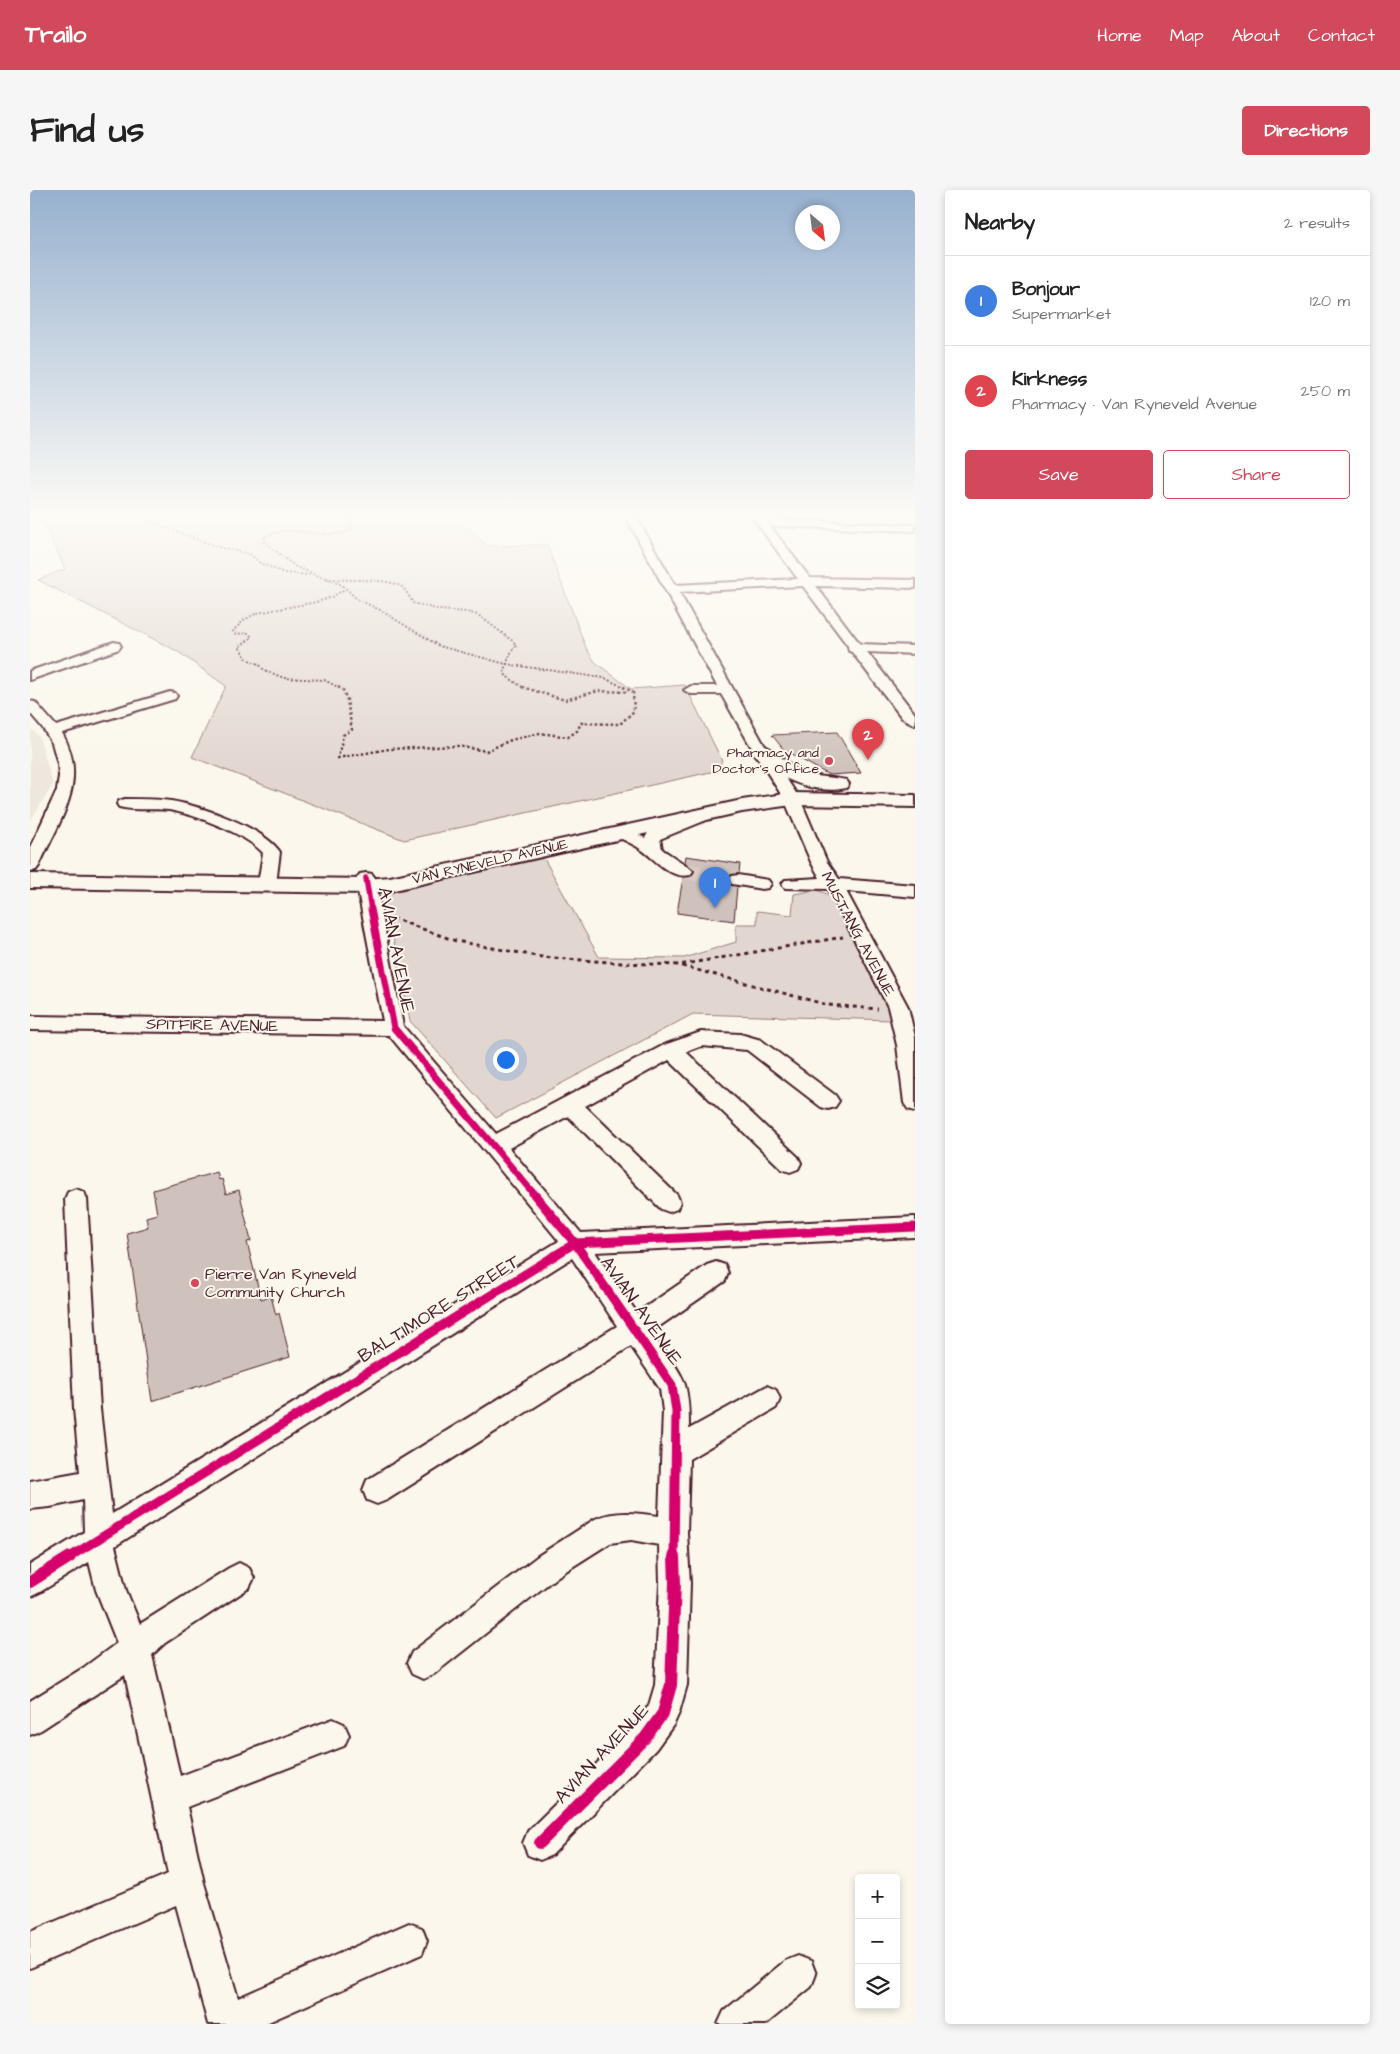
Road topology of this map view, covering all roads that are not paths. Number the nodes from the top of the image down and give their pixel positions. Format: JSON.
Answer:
{"nodes":[{"id":1,"x":676,"y":601,"type":"edge"},
{"id":2,"x":820,"y":601,"type":"edge"},
{"id":3,"x":114,"y":646,"type":"dead end"},
{"id":4,"x":854,"y":648,"type":"junction"},
{"id":5,"x":915,"y":650,"type":"edge"},
{"id":6,"x":30,"y":676,"type":"edge"},
{"id":7,"x":691,"y":690,"type":"dead end"},
{"id":8,"x":726,"y":690,"type":"junction"},
{"id":9,"x":170,"y":696,"type":"dead end"},
{"id":10,"x":30,"y":705,"type":"edge"},
{"id":11,"x":911,"y":718,"type":"edge"},
{"id":12,"x":43,"y":725,"type":"edge"},
{"id":13,"x":760,"y":750,"type":"junction"},
{"id":14,"x":915,"y":794,"type":"edge"},
{"id":15,"x":790,"y":795,"type":"junction"},
{"id":16,"x":915,"y":801,"type":"edge"},
{"id":17,"x":125,"y":804,"type":"dead end"},
{"id":18,"x":709,"y":813,"type":"junction"},
{"id":19,"x":622,"y":833,"type":"junction"},
{"id":20,"x":654,"y":852,"type":"junction"},
{"id":21,"x":30,"y":866,"type":"edge"},
{"id":22,"x":684,"y":872,"type":"tunnel mouth"},
{"id":23,"x":30,"y":873,"type":"edge"},
{"id":24,"x":738,"y":880,"type":"tunnel mouth"},
{"id":25,"x":30,"y":881,"type":"edge"},
{"id":26,"x":267,"y":881,"type":"junction"},
{"id":27,"x":366,"y":882,"type":"junction"},
{"id":28,"x":762,"y":884,"type":"dead end"},
{"id":29,"x":791,"y":884,"type":"dead end"},
{"id":30,"x":833,"y":884,"type":"junction"},
{"id":31,"x":915,"y":891,"type":"edge"},
{"id":32,"x":30,"y":1023,"type":"edge"},
{"id":33,"x":394,"y":1028,"type":"junction"},
{"id":34,"x":911,"y":1045,"type":"edge"},
{"id":35,"x":671,"y":1050,"type":"junction"},
{"id":36,"x":828,"y":1101,"type":"dead end"},
{"id":37,"x":915,"y":1103,"type":"edge"},
{"id":38,"x":569,"y":1104,"type":"junction"},
{"id":39,"x":494,"y":1146,"type":"junction"},
{"id":40,"x":790,"y":1163,"type":"dead end"},
{"id":41,"x":76,"y":1199,"type":"dead end"},
{"id":42,"x":668,"y":1202,"type":"dead end"},
{"id":43,"x":915,"y":1227,"type":"edge"},
{"id":44,"x":575,"y":1244,"type":"junction"},
{"id":45,"x":716,"y":1273,"type":"dead end"},
{"id":46,"x":635,"y":1329,"type":"junction"},
{"id":47,"x":767,"y":1400,"type":"dead end"},
{"id":48,"x":676,"y":1451,"type":"junction"},
{"id":49,"x":95,"y":1483,"type":"junction"},
{"id":50,"x":377,"y":1490,"type":"dead end"},
{"id":51,"x":30,"y":1495,"type":"edge"},
{"id":52,"x":673,"y":1533,"type":"junction"},
{"id":53,"x":99,"y":1541,"type":"junction"},
{"id":54,"x":239,"y":1578,"type":"dead end"},
{"id":55,"x":30,"y":1582,"type":"edge"},
{"id":56,"x":135,"y":1649,"type":"junction"},
{"id":57,"x":423,"y":1663,"type":"dead end"},
{"id":58,"x":30,"y":1719,"type":"edge"},
{"id":59,"x":333,"y":1735,"type":"dead end"},
{"id":60,"x":168,"y":1797,"type":"junction"},
{"id":61,"x":540,"y":1843,"type":"dead end"},
{"id":62,"x":187,"y":1883,"type":"junction"},
{"id":63,"x":409,"y":1941,"type":"dead end"},
{"id":64,"x":30,"y":1950,"type":"edge"},
{"id":65,"x":798,"y":1974,"type":"dead end"},
{"id":66,"x":227,"y":2023,"type":"edge"},
{"id":67,"x":737,"y":2024,"type":"edge"}],
"edges":[{"from":1,"to":8,"type":"street","name":"MUSTANG AVENUE"},
{"from":2,"to":4,"type":"street"},
{"from":3,"to":6,"type":"street"},
{"from":4,"to":5,"type":"street"},
{"from":4,"to":11,"type":"street"},
{"from":7,"to":8,"type":"street"},
{"from":8,"to":13,"type":"street","name":"MUSTANG AVENUE"},
{"from":9,"to":12,"type":"street"},
{"from":10,"to":12,"type":"street"},
{"from":12,"to":21,"type":"street"},
{"from":13,"to":14,"type":"main road"},
{"from":13,"to":15,"type":"street","name":"MUSTANG AVENUE"},
{"from":14,"to":15,"type":"main road","name":"VAN RYNEVELD AVENUE"},
{"from":15,"to":16,"type":"main road","name":"VAN RYNEVELD AVENUE"},
{"from":15,"to":18,"type":"main road","name":"VAN RYNEVELD AVENUE"},
{"from":15,"to":27,"type":"main road","name":"VAN RYNEVELD AVENUE"},
{"from":15,"to":30,"type":"street","name":"MUSTANG AVENUE"},
{"from":17,"to":26,"type":"street"},
{"from":18,"to":19,"type":"main road","name":"VAN RYNEVELD AVENUE"},
{"from":18,"to":20,"type":"street"},
{"from":19,"to":20,"type":"street"},
{"from":19,"to":27,"type":"main road","name":"VAN RYNEVELD AVENUE"},
{"from":20,"to":22,"type":"street"},
{"from":23,"to":26,"type":"main road","name":"VAN RYNEVELD AVENUE"},
{"from":24,"to":28,"type":"street"},
{"from":25,"to":26,"type":"main road","name":"VAN RYNEVELD AVENUE"},
{"from":26,"to":27,"type":"main road","name":"VAN RYNEVELD AVENUE"},
{"from":27,"to":33,"type":"street","name":"AVIAN AVENUE"},
{"from":29,"to":30,"type":"street"},
{"from":30,"to":31,"type":"street"},
{"from":30,"to":34,"type":"street","name":"MUSTANG AVENUE"},
{"from":32,"to":33,"type":"street","name":"SPITFIRE AVENUE"},
{"from":33,"to":39,"type":"street","name":"AVIAN AVENUE"},
{"from":34,"to":37,"type":"street","name":"MUSTANG AVENUE"},
{"from":35,"to":36,"type":"street"},
{"from":35,"to":38,"type":"street"},
{"from":35,"to":40,"type":"street"},
{"from":38,"to":39,"type":"street"},
{"from":38,"to":42,"type":"street"},
{"from":39,"to":44,"type":"street","name":"AVIAN AVENUE"},
{"from":41,"to":49,"type":"street"},
{"from":43,"to":44,"type":"street","name":"BALTIMORE STREET"},
{"from":44,"to":46,"type":"street","name":"AVIAN AVENUE"},
{"from":44,"to":53,"type":"street","name":"BALTIMORE STREET"},
{"from":45,"to":46,"type":"street"},
{"from":46,"to":48,"type":"street","name":"AVIAN AVENUE"},
{"from":46,"to":50,"type":"street"},
{"from":47,"to":48,"type":"street"},
{"from":48,"to":52,"type":"street","name":"AVIAN AVENUE"},
{"from":49,"to":51,"type":"street"},
{"from":49,"to":53,"type":"street"},
{"from":52,"to":57,"type":"street"},
{"from":52,"to":61,"type":"street","name":"AVIAN AVENUE"},
{"from":53,"to":55,"type":"street","name":"BALTIMORE STREET"},
{"from":53,"to":56,"type":"street"},
{"from":54,"to":56,"type":"street"},
{"from":56,"to":58,"type":"street"},
{"from":56,"to":60,"type":"street"},
{"from":59,"to":60,"type":"street"},
{"from":60,"to":62,"type":"street"},
{"from":62,"to":64,"type":"street"},
{"from":62,"to":66,"type":"street"},
{"from":63,"to":66,"type":"street"},
{"from":65,"to":67,"type":"street"}]}
